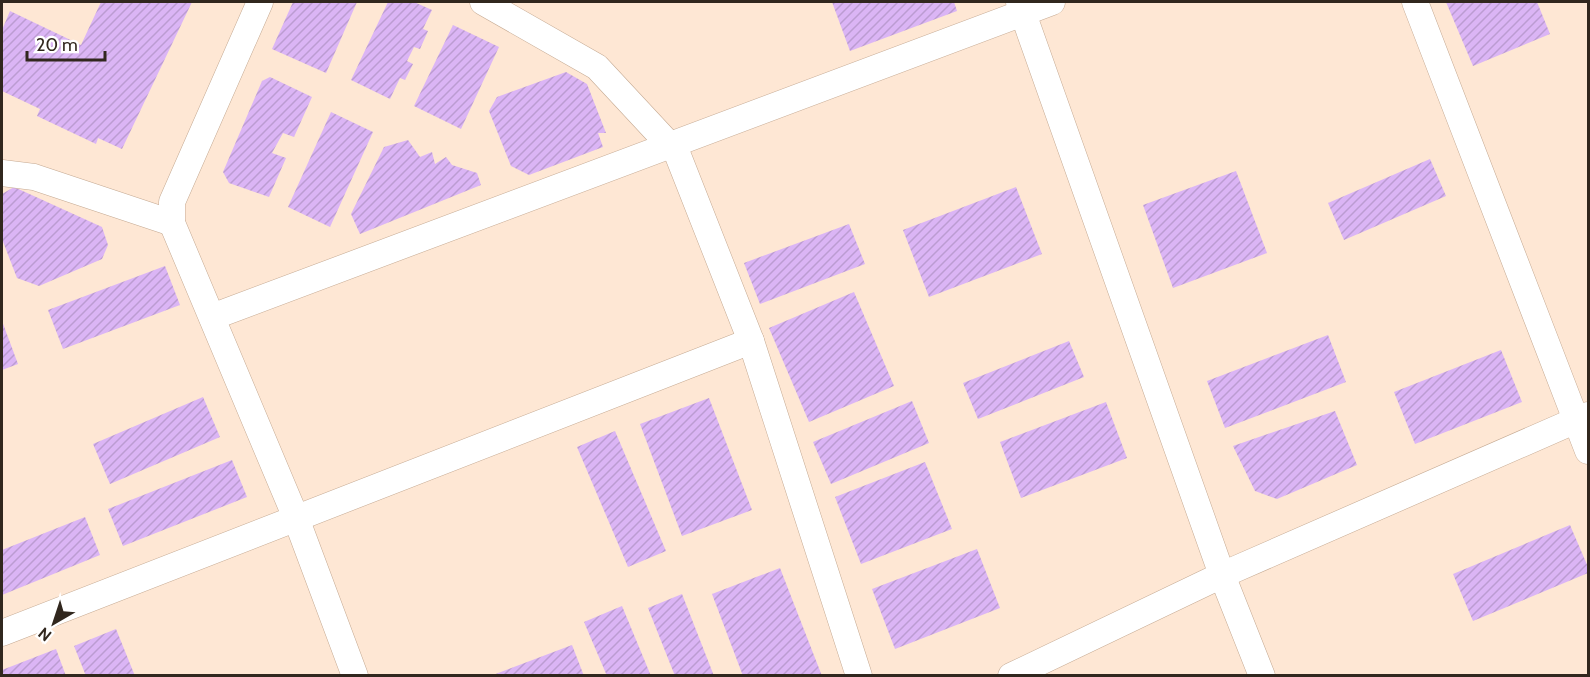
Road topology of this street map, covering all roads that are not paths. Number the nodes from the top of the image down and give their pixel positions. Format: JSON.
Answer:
{"nodes":[{"id":1,"x":260,"y":2,"type":"edge"},
{"id":2,"x":483,"y":2,"type":"edge"},
{"id":3,"x":1052,"y":2,"type":"edge"},
{"id":4,"x":1415,"y":2,"type":"edge"},
{"id":5,"x":1021,"y":7,"type":"edge"},
{"id":6,"x":670,"y":145,"type":"junction"},
{"id":7,"x":2,"y":173,"type":"edge"},
{"id":8,"x":172,"y":223,"type":"junction"},
{"id":9,"x":212,"y":317,"type":"junction"},
{"id":10,"x":751,"y":341,"type":"junction"},
{"id":11,"x":1583,"y":418,"type":"edge"},
{"id":12,"x":1588,"y":451,"type":"edge"},
{"id":13,"x":296,"y":518,"type":"junction"},
{"id":14,"x":1222,"y":574,"type":"junction"},
{"id":15,"x":2,"y":633,"type":"edge"},
{"id":16,"x":355,"y":675,"type":"edge"},
{"id":17,"x":859,"y":675,"type":"edge"},
{"id":18,"x":1011,"y":675,"type":"edge"},
{"id":19,"x":1262,"y":675,"type":"edge"}],
"edges":[{"from":1,"to":8,"type":"street"},
{"from":2,"to":6,"type":"street"},
{"from":3,"to":5,"type":"street"},
{"from":4,"to":11,"type":"street"},
{"from":5,"to":6,"type":"street"},
{"from":5,"to":14,"type":"street"},
{"from":6,"to":9,"type":"street"},
{"from":6,"to":10,"type":"street"},
{"from":7,"to":8,"type":"street"},
{"from":8,"to":9,"type":"street"},
{"from":9,"to":13,"type":"street"},
{"from":10,"to":13,"type":"street"},
{"from":10,"to":17,"type":"street"},
{"from":11,"to":12,"type":"street"},
{"from":11,"to":14,"type":"street"},
{"from":13,"to":15,"type":"street"},
{"from":13,"to":16,"type":"street"},
{"from":14,"to":18,"type":"street"},
{"from":14,"to":19,"type":"street"}]}
